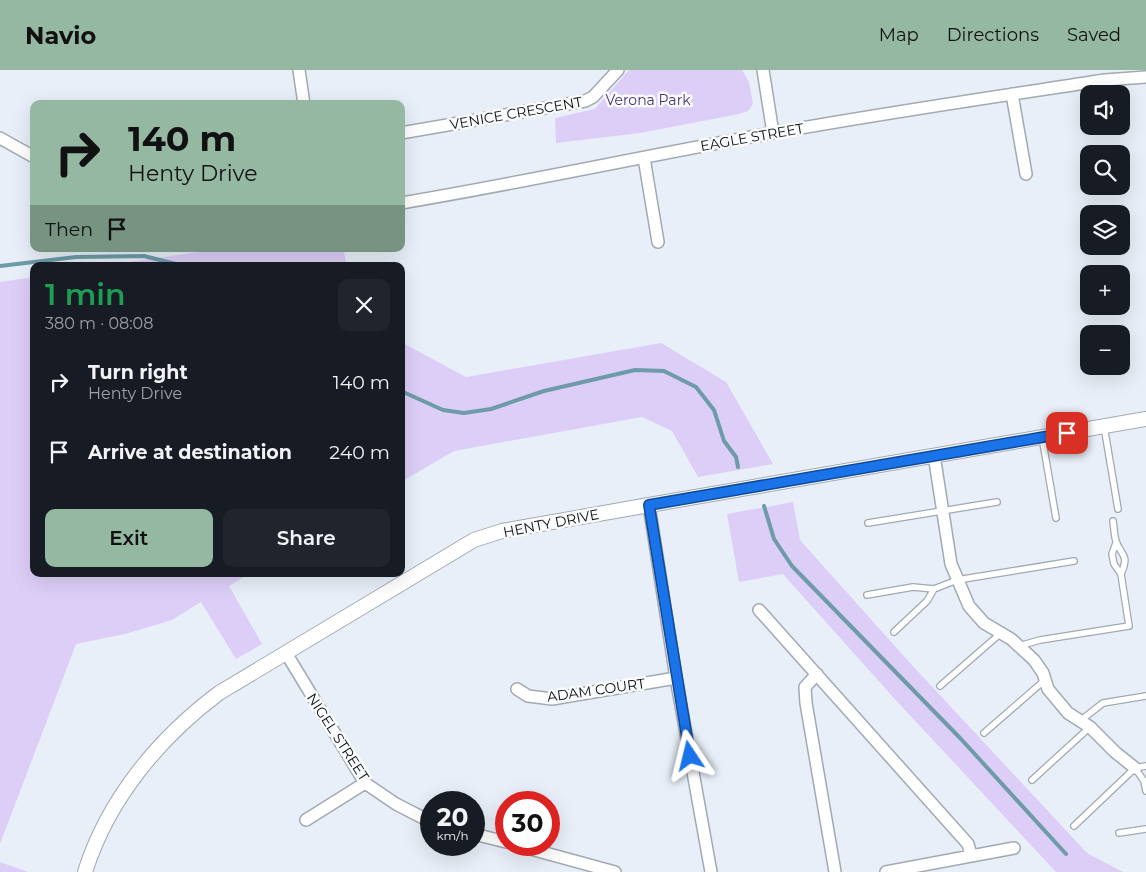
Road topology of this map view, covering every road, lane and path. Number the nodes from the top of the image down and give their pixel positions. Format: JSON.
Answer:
{"nodes":[{"id":1,"x":299,"y":70,"type":"edge"},
{"id":2,"x":618,"y":70,"type":"edge"},
{"id":3,"x":763,"y":70,"type":"edge"},
{"id":4,"x":1136,"y":70,"type":"edge"},
{"id":5,"x":1146,"y":77,"type":"edge"},
{"id":6,"x":1105,"y":80,"type":"junction"},
{"id":7,"x":1012,"y":94,"type":"junction"},
{"id":8,"x":303,"y":100,"type":"edge"},
{"id":9,"x":405,"y":132,"type":"edge"},
{"id":10,"x":774,"y":133,"type":"junction"},
{"id":11,"x":0,"y":138,"type":"edge"},
{"id":12,"x":30,"y":154,"type":"edge"},
{"id":13,"x":644,"y":158,"type":"junction"},
{"id":14,"x":1026,"y":174,"type":"dead end"},
{"id":15,"x":405,"y":202,"type":"edge"},
{"id":16,"x":658,"y":242,"type":"dead end"},
{"id":17,"x":1146,"y":419,"type":"edge"},
{"id":18,"x":1104,"y":426,"type":"junction"},
{"id":19,"x":1042,"y":437,"type":"junction"},
{"id":20,"x":934,"y":455,"type":"junction"},
{"id":21,"x":997,"y":502,"type":"dead end"},
{"id":22,"x":649,"y":505,"type":"junction"},
{"id":23,"x":1118,"y":509,"type":"dead end"},
{"id":24,"x":943,"y":510,"type":"junction"},
{"id":25,"x":1056,"y":518,"type":"dead end"},
{"id":26,"x":1113,"y":521,"type":"dead end"},
{"id":27,"x":868,"y":523,"type":"dead end"},
{"id":28,"x":1116,"y":543,"type":"junction"},
{"id":29,"x":1074,"y":561,"type":"dead end"},
{"id":30,"x":1121,"y":574,"type":"junction"},
{"id":31,"x":957,"y":580,"type":"junction"},
{"id":32,"x":934,"y":589,"type":"junction"},
{"id":33,"x":867,"y":596,"type":"dead end"},
{"id":34,"x":759,"y":610,"type":"dead end"},
{"id":35,"x":894,"y":632,"type":"dead end"},
{"id":36,"x":1001,"y":633,"type":"junction"},
{"id":37,"x":1018,"y":646,"type":"junction"},
{"id":38,"x":286,"y":653,"type":"junction"},
{"id":39,"x":817,"y":674,"type":"junction"},
{"id":40,"x":676,"y":678,"type":"junction"},
{"id":41,"x":1045,"y":680,"type":"junction"},
{"id":42,"x":940,"y":686,"type":"dead end"},
{"id":43,"x":517,"y":689,"type":"dead end"},
{"id":44,"x":1146,"y":696,"type":"edge"},
{"id":45,"x":1085,"y":724,"type":"junction"},
{"id":46,"x":984,"y":733,"type":"dead end"},
{"id":47,"x":1140,"y":767,"type":"edge"},
{"id":48,"x":1032,"y":780,"type":"dead end"},
{"id":49,"x":365,"y":783,"type":"junction"},
{"id":50,"x":1146,"y":791,"type":"edge"},
{"id":51,"x":420,"y":816,"type":"edge"},
{"id":52,"x":306,"y":820,"type":"dead end"},
{"id":53,"x":1074,"y":826,"type":"dead end"},
{"id":54,"x":1146,"y":829,"type":"edge"},
{"id":55,"x":1119,"y":833,"type":"dead end"},
{"id":56,"x":1014,"y":848,"type":"dead end"},
{"id":57,"x":971,"y":855,"type":"junction"},
{"id":58,"x":556,"y":856,"type":"edge"},
{"id":59,"x":85,"y":872,"type":"edge"},
{"id":60,"x":615,"y":872,"type":"edge"},
{"id":61,"x":711,"y":872,"type":"edge"},
{"id":62,"x":835,"y":872,"type":"edge"},
{"id":63,"x":886,"y":872,"type":"edge"}],
"edges":[{"from":1,"to":8,"type":"street"},
{"from":2,"to":9,"type":"street","name":"VENICE CRESCENT"},
{"from":3,"to":10,"type":"street"},
{"from":4,"to":6,"type":"street","name":"EAGLE STREET"},
{"from":5,"to":6,"type":"street","name":"EAGLE STREET"},
{"from":6,"to":7,"type":"street","name":"EAGLE STREET"},
{"from":7,"to":10,"type":"street","name":"EAGLE STREET"},
{"from":7,"to":14,"type":"street"},
{"from":10,"to":13,"type":"street","name":"EAGLE STREET"},
{"from":11,"to":12,"type":"street"},
{"from":13,"to":15,"type":"street","name":"EAGLE STREET"},
{"from":13,"to":16,"type":"street"},
{"from":17,"to":18,"type":"street","name":"HENTY DRIVE"},
{"from":18,"to":19,"type":"street","name":"HENTY DRIVE"},
{"from":18,"to":23,"type":"lane"},
{"from":19,"to":20,"type":"street","name":"HENTY DRIVE"},
{"from":19,"to":25,"type":"lane"},
{"from":20,"to":22,"type":"street","name":"HENTY DRIVE"},
{"from":20,"to":24,"type":"street"},
{"from":21,"to":24,"type":"lane"},
{"from":22,"to":38,"type":"street","name":"HENTY DRIVE"},
{"from":22,"to":40,"type":"street"},
{"from":24,"to":27,"type":"lane"},
{"from":24,"to":31,"type":"street"},
{"from":26,"to":28,"type":"lane"},
{"from":28,"to":30,"type":"lane"},
{"from":28,"to":30,"type":"lane"},
{"from":29,"to":31,"type":"lane"},
{"from":30,"to":37,"type":"lane"},
{"from":31,"to":32,"type":"lane"},
{"from":31,"to":36,"type":"street"},
{"from":32,"to":33,"type":"lane"},
{"from":32,"to":35,"type":"lane"},
{"from":34,"to":39,"type":"street"},
{"from":36,"to":37,"type":"street"},
{"from":36,"to":42,"type":"lane"},
{"from":37,"to":41,"type":"street"},
{"from":38,"to":49,"type":"street","name":"NIGEL STREET"},
{"from":38,"to":59,"type":"street","name":"HENTY DRIVE"},
{"from":39,"to":57,"type":"street"},
{"from":39,"to":62,"type":"street"},
{"from":40,"to":43,"type":"street","name":"ADAM COURT"},
{"from":40,"to":61,"type":"street"},
{"from":41,"to":45,"type":"street"},
{"from":41,"to":46,"type":"lane"},
{"from":44,"to":45,"type":"lane"},
{"from":45,"to":47,"type":"street"},
{"from":45,"to":48,"type":"lane"},
{"from":47,"to":50,"type":"lane"},
{"from":47,"to":53,"type":"lane"},
{"from":49,"to":51,"type":"street","name":"NIGEL STREET"},
{"from":49,"to":52,"type":"street"},
{"from":54,"to":55,"type":"lane"},
{"from":56,"to":57,"type":"street"},
{"from":57,"to":63,"type":"street"},
{"from":58,"to":60,"type":"street"}]}
